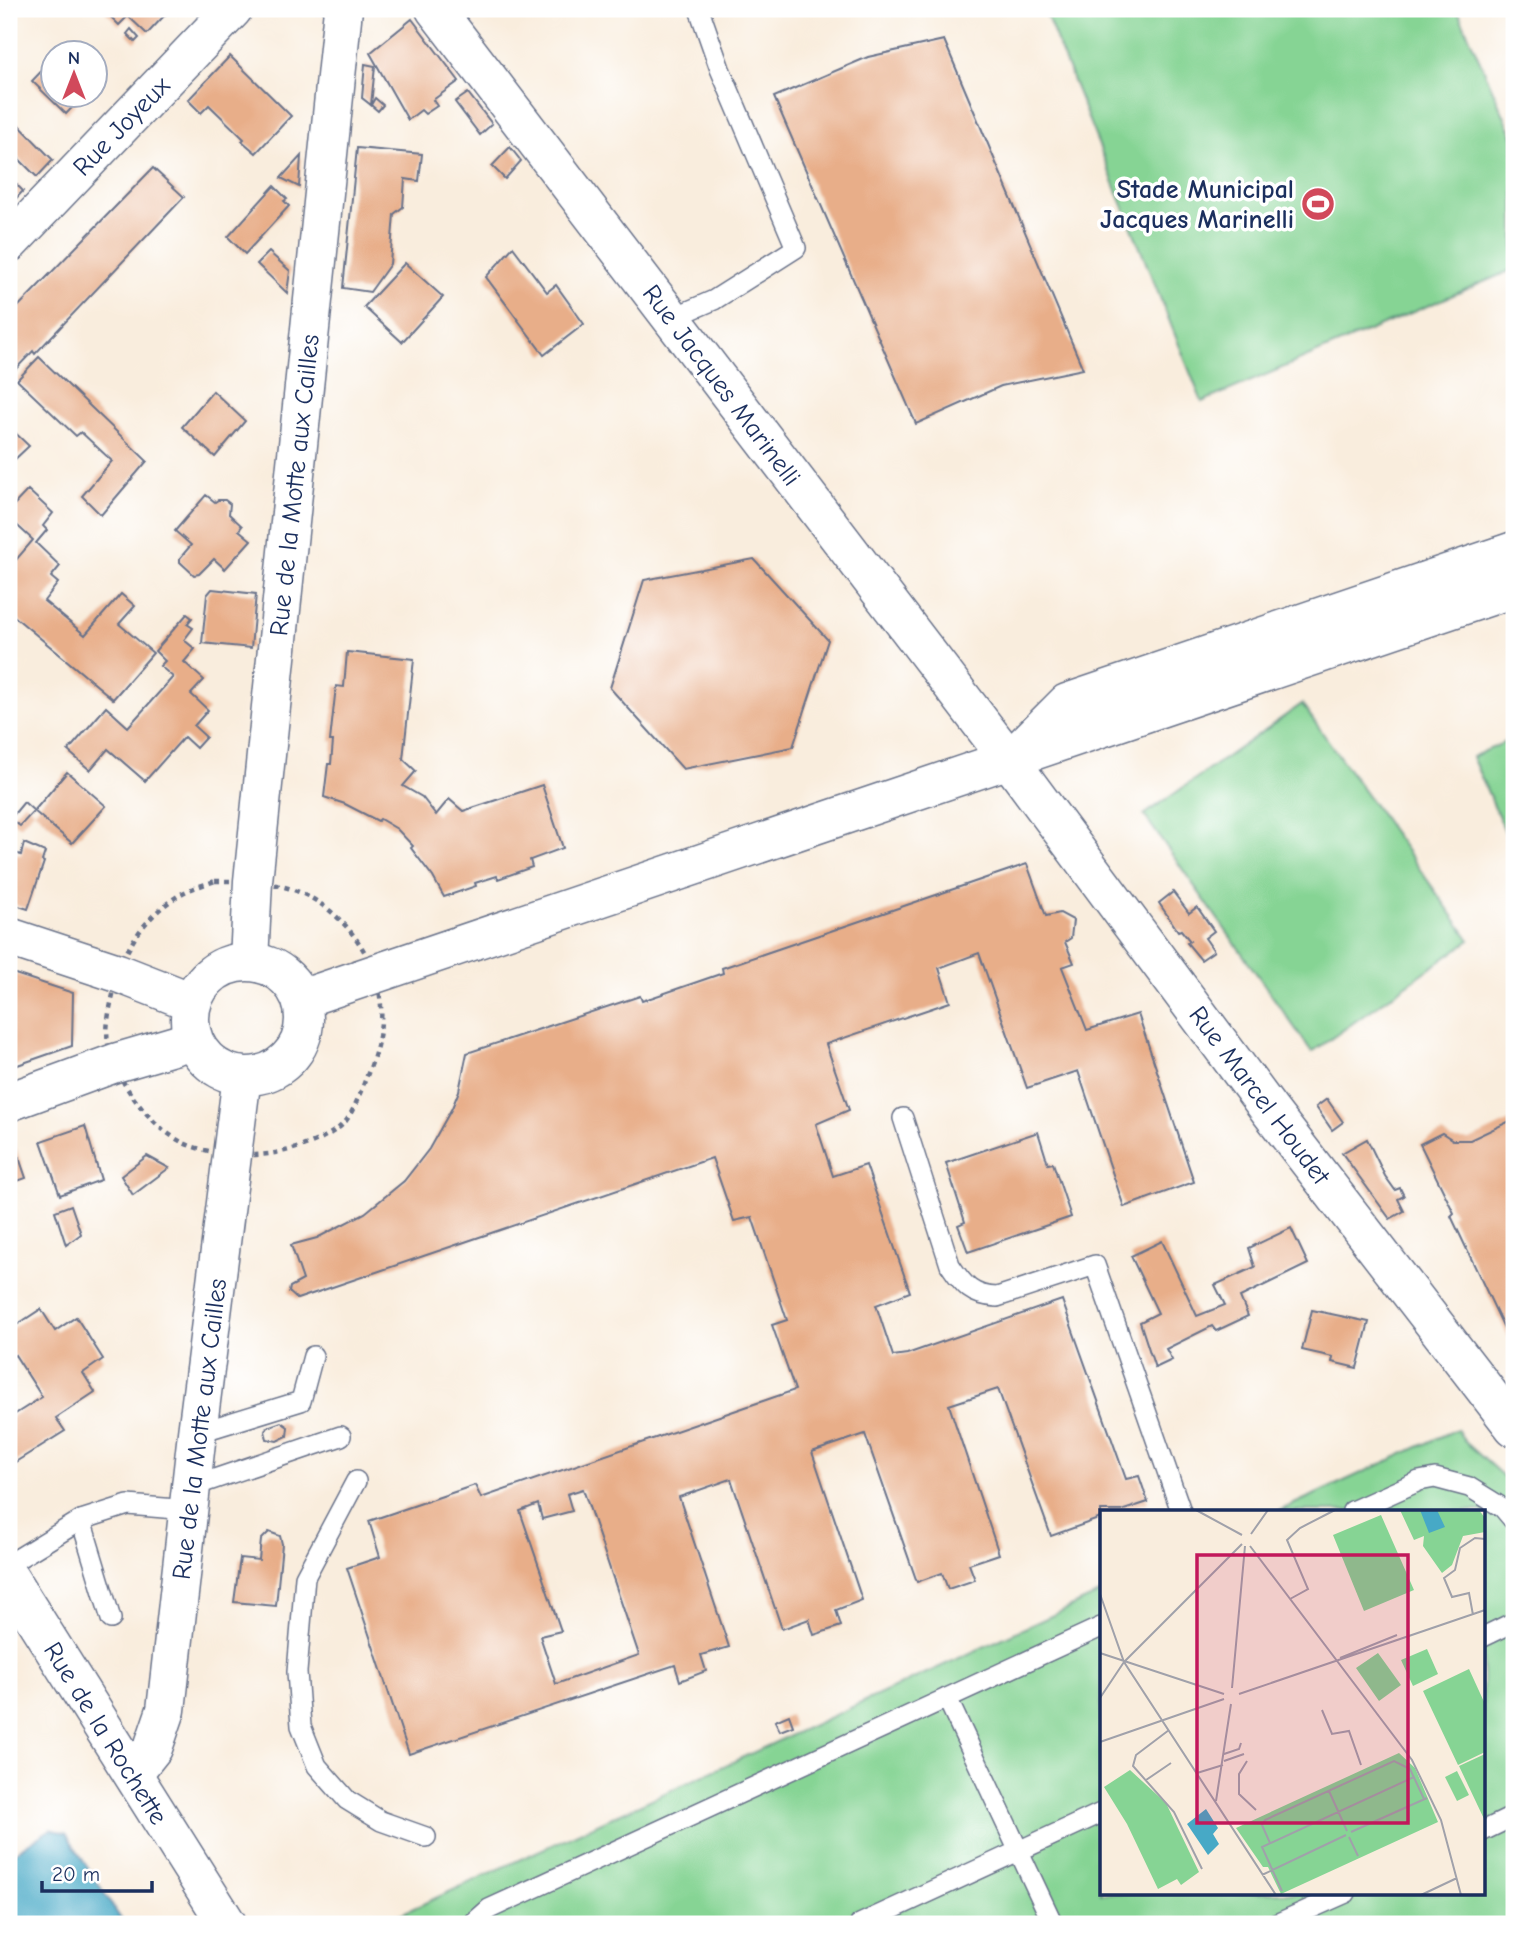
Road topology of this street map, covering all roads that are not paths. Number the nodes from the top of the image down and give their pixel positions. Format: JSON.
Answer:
{"nodes":[{"id":1,"x":233,"y":9,"type":"edge"},
{"id":2,"x":343,"y":9,"type":"edge"},
{"id":3,"x":435,"y":9,"type":"edge"},
{"id":4,"x":699,"y":9,"type":"edge"},
{"id":5,"x":9,"y":243,"type":"edge"},
{"id":6,"x":671,"y":318,"type":"junction"},
{"id":7,"x":1514,"y":551,"type":"edge"},
{"id":8,"x":1514,"y":588,"type":"edge"},
{"id":9,"x":1010,"y":761,"type":"junction"},
{"id":10,"x":9,"y":937,"type":"edge"},
{"id":11,"x":249,"y":961,"type":"junction"},
{"id":12,"x":301,"y":999,"type":"junction"},
{"id":13,"x":192,"y":1002,"type":"junction"},
{"id":14,"x":193,"y":1040,"type":"junction"},
{"id":15,"x":242,"y":1076,"type":"junction"},
{"id":16,"x":9,"y":1102,"type":"edge"},
{"id":17,"x":903,"y":1118,"type":"dead end"},
{"id":18,"x":313,"y":1356,"type":"dead end"},
{"id":19,"x":1514,"y":1427,"type":"edge"},
{"id":20,"x":197,"y":1433,"type":"junction"},
{"id":21,"x":341,"y":1436,"type":"dead end"},
{"id":22,"x":356,"y":1481,"type":"dead end"},
{"id":23,"x":190,"y":1499,"type":"junction"},
{"id":24,"x":1181,"y":1510,"type":"edge"},
{"id":25,"x":1354,"y":1510,"type":"edge"},
{"id":26,"x":81,"y":1520,"type":"junction"},
{"id":27,"x":1514,"y":1521,"type":"edge"},
{"id":28,"x":9,"y":1564,"type":"edge"},
{"id":29,"x":9,"y":1578,"type":"edge"},
{"id":30,"x":111,"y":1619,"type":"dead end"},
{"id":31,"x":1514,"y":1622,"type":"edge"},
{"id":32,"x":1100,"y":1627,"type":"edge"},
{"id":33,"x":1484,"y":1637,"type":"edge"},
{"id":34,"x":947,"y":1698,"type":"junction"},
{"id":35,"x":133,"y":1773,"type":"junction"},
{"id":36,"x":1100,"y":1813,"type":"edge"},
{"id":37,"x":1514,"y":1816,"type":"edge"},
{"id":38,"x":1484,"y":1831,"type":"edge"},
{"id":39,"x":426,"y":1837,"type":"dead end"},
{"id":40,"x":1019,"y":1851,"type":"junction"},
{"id":41,"x":1341,"y":1895,"type":"edge"},
{"id":42,"x":227,"y":1924,"type":"edge"},
{"id":43,"x":472,"y":1924,"type":"edge"},
{"id":44,"x":860,"y":1924,"type":"edge"},
{"id":45,"x":1053,"y":1924,"type":"edge"},
{"id":46,"x":1276,"y":1924,"type":"edge"}],
"edges":[{"from":1,"to":5,"type":"street","name":"Rue Joyeux"},
{"from":2,"to":11,"type":"street","name":"Rue de la Motte aux Cailles"},
{"from":3,"to":6,"type":"street","name":"Rue Jacques Marinelli"},
{"from":4,"to":6,"type":"lane"},
{"from":6,"to":9,"type":"street","name":"Rue Jacques Marinelli"},
{"from":7,"to":9,"type":"street"},
{"from":8,"to":9,"type":"street"},
{"from":9,"to":12,"type":"street"},
{"from":9,"to":19,"type":"street","name":"Rue Marcel Houdet"},
{"from":10,"to":13,"type":"street"},
{"from":11,"to":12,"type":"street"},
{"from":11,"to":13,"type":"street"},
{"from":12,"to":15,"type":"street"},
{"from":13,"to":14,"type":"street"},
{"from":14,"to":15,"type":"street"},
{"from":14,"to":16,"type":"street"},
{"from":15,"to":20,"type":"street","name":"Rue de la Motte aux Cailles"},
{"from":17,"to":24,"type":"lane"},
{"from":18,"to":20,"type":"lane"},
{"from":20,"to":23,"type":"street","name":"Rue de la Motte aux Cailles"},
{"from":21,"to":23,"type":"lane"},
{"from":22,"to":39,"type":"lane"},
{"from":23,"to":26,"type":"lane"},
{"from":23,"to":35,"type":"street","name":"Rue de la Motte aux Cailles"},
{"from":25,"to":27,"type":"lane"},
{"from":26,"to":28,"type":"lane"},
{"from":26,"to":30,"type":"lane"},
{"from":29,"to":35,"type":"street","name":"Rue de la Rochette"},
{"from":31,"to":33,"type":"lane"},
{"from":32,"to":34,"type":"lane"},
{"from":34,"to":40,"type":"lane"},
{"from":34,"to":43,"type":"lane"},
{"from":35,"to":42,"type":"street","name":"Rue de la Rochette"},
{"from":36,"to":40,"type":"lane"},
{"from":37,"to":38,"type":"lane"},
{"from":40,"to":44,"type":"lane"},
{"from":40,"to":45,"type":"lane"},
{"from":41,"to":46,"type":"lane"}]}
